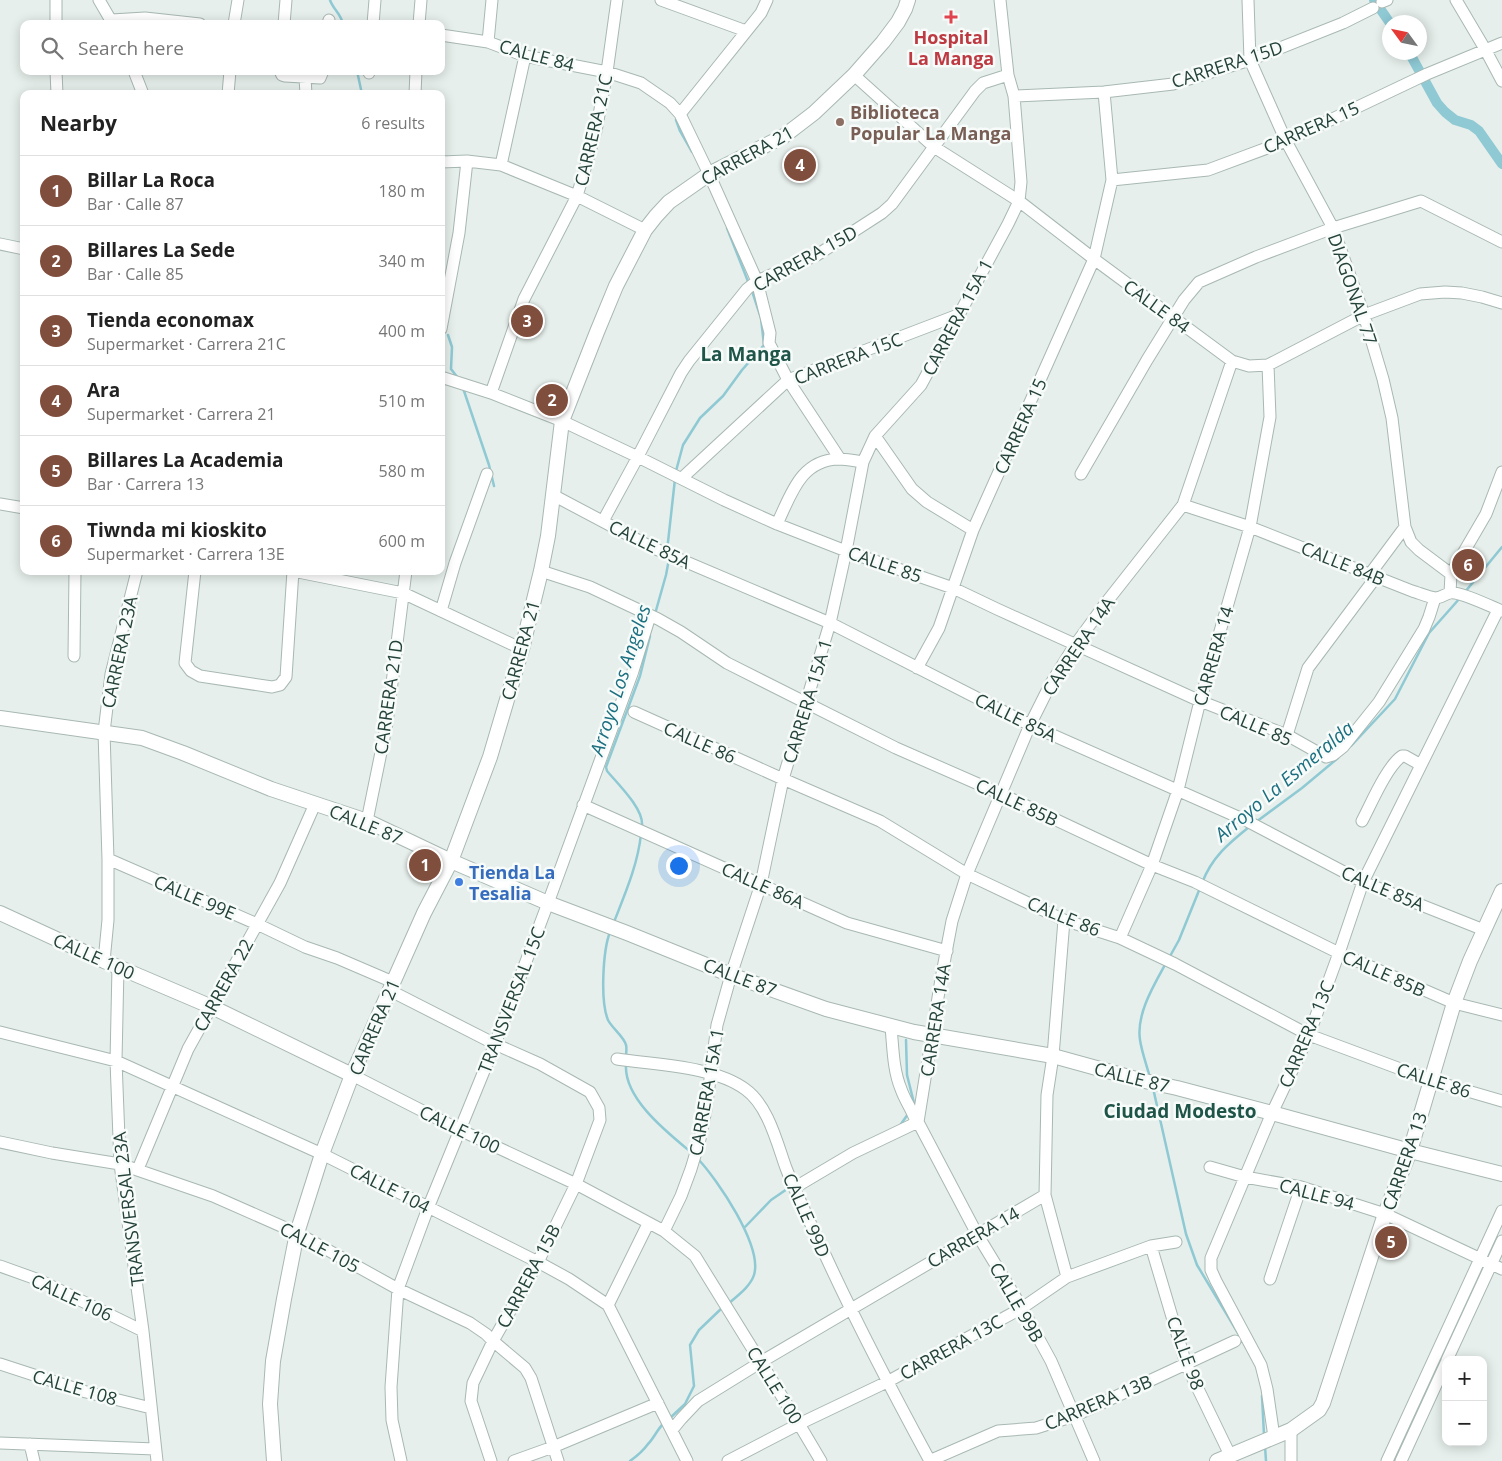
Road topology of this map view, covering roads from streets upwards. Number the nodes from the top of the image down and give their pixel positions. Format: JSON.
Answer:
{"nodes":[{"id":1,"x":56,"y":0,"type":"edge"},
{"id":2,"x":95,"y":0,"type":"edge"},
{"id":3,"x":100,"y":0,"type":"edge"},
{"id":4,"x":238,"y":0,"type":"edge"},
{"id":5,"x":286,"y":0,"type":"edge"},
{"id":6,"x":376,"y":0,"type":"edge"},
{"id":7,"x":421,"y":0,"type":"edge"},
{"id":8,"x":492,"y":0,"type":"edge"},
{"id":9,"x":617,"y":0,"type":"edge"},
{"id":10,"x":661,"y":0,"type":"edge"},
{"id":11,"x":767,"y":0,"type":"edge"},
{"id":12,"x":908,"y":0,"type":"edge"},
{"id":13,"x":1000,"y":0,"type":"edge"},
{"id":14,"x":1248,"y":0,"type":"edge"},
{"id":15,"x":1456,"y":0,"type":"edge"},
{"id":16,"x":1380,"y":3,"type":"edge"},
{"id":17,"x":56,"y":20,"type":"edge"},
{"id":18,"x":111,"y":20,"type":"edge"},
{"id":19,"x":128,"y":20,"type":"edge"},
{"id":20,"x":163,"y":20,"type":"edge"},
{"id":21,"x":235,"y":20,"type":"edge"},
{"id":22,"x":284,"y":20,"type":"edge"},
{"id":23,"x":374,"y":20,"type":"edge"},
{"id":24,"x":418,"y":20,"type":"edge"},
{"id":25,"x":746,"y":32,"type":"junction"},
{"id":26,"x":445,"y":36,"type":"edge"},
{"id":27,"x":488,"y":42,"type":"junction"},
{"id":28,"x":1502,"y":43,"type":"edge"},
{"id":29,"x":1486,"y":49,"type":"junction"},
{"id":30,"x":525,"y":56,"type":"junction"},
{"id":31,"x":1250,"y":60,"type":"junction"},
{"id":32,"x":607,"y":72,"type":"junction"},
{"id":33,"x":56,"y":75,"type":"edge"},
{"id":34,"x":136,"y":75,"type":"edge"},
{"id":35,"x":230,"y":75,"type":"edge"},
{"id":36,"x":282,"y":75,"type":"edge"},
{"id":37,"x":321,"y":75,"type":"edge"},
{"id":38,"x":416,"y":75,"type":"edge"},
{"id":39,"x":854,"y":75,"type":"junction"},
{"id":40,"x":1008,"y":75,"type":"junction"},
{"id":41,"x":305,"y":78,"type":"junction"},
{"id":42,"x":1502,"y":81,"type":"edge"},
{"id":43,"x":57,"y":90,"type":"edge"},
{"id":44,"x":141,"y":90,"type":"edge"},
{"id":45,"x":228,"y":90,"type":"edge"},
{"id":46,"x":306,"y":90,"type":"edge"},
{"id":47,"x":414,"y":90,"type":"edge"},
{"id":48,"x":1104,"y":92,"type":"junction"},
{"id":49,"x":1014,"y":96,"type":"junction"},
{"id":50,"x":680,"y":114,"type":"junction"},
{"id":51,"x":1286,"y":141,"type":"junction"},
{"id":52,"x":934,"y":147,"type":"junction"},
{"id":53,"x":467,"y":161,"type":"junction"},
{"id":54,"x":445,"y":162,"type":"edge"},
{"id":55,"x":501,"y":165,"type":"junction"},
{"id":56,"x":709,"y":174,"type":"junction"},
{"id":57,"x":1112,"y":180,"type":"junction"},
{"id":58,"x":577,"y":196,"type":"junction"},
{"id":59,"x":1019,"y":201,"type":"junction"},
{"id":60,"x":1332,"y":228,"type":"junction"},
{"id":61,"x":645,"y":230,"type":"junction"},
{"id":62,"x":1502,"y":242,"type":"edge"},
{"id":63,"x":0,"y":244,"type":"edge"},
{"id":64,"x":20,"y":248,"type":"edge"},
{"id":65,"x":1094,"y":259,"type":"junction"},
{"id":66,"x":752,"y":285,"type":"junction"},
{"id":67,"x":1502,"y":303,"type":"edge"},
{"id":68,"x":445,"y":308,"type":"edge"},
{"id":69,"x":958,"y":315,"type":"junction"},
{"id":70,"x":1364,"y":315,"type":"junction"},
{"id":71,"x":1173,"y":318,"type":"junction"},
{"id":72,"x":1232,"y":361,"type":"junction"},
{"id":73,"x":1268,"y":365,"type":"junction"},
{"id":74,"x":445,"y":378,"type":"edge"},
{"id":75,"x":788,"y":380,"type":"junction"},
{"id":76,"x":490,"y":393,"type":"junction"},
{"id":77,"x":562,"y":421,"type":"junction"},
{"id":78,"x":876,"y":436,"type":"junction"},
{"id":79,"x":840,"y":459,"type":"junction"},
{"id":80,"x":636,"y":460,"type":"junction"},
{"id":81,"x":862,"y":462,"type":"junction"},
{"id":82,"x":1502,"y":472,"type":"edge"},
{"id":83,"x":487,"y":474,"type":"dead end"},
{"id":84,"x":1081,"y":474,"type":"dead end"},
{"id":85,"x":677,"y":476,"type":"junction"},
{"id":86,"x":553,"y":495,"type":"junction"},
{"id":87,"x":0,"y":504,"type":"edge"},
{"id":88,"x":1183,"y":505,"type":"junction"},
{"id":89,"x":20,"y":507,"type":"edge"},
{"id":90,"x":606,"y":516,"type":"junction"},
{"id":91,"x":777,"y":524,"type":"junction"},
{"id":92,"x":1250,"y":527,"type":"junction"},
{"id":93,"x":1405,"y":527,"type":"junction"},
{"id":94,"x":973,"y":530,"type":"junction"},
{"id":95,"x":846,"y":551,"type":"junction"},
{"id":96,"x":542,"y":571,"type":"junction"},
{"id":97,"x":1451,"y":574,"type":"junction"},
{"id":98,"x":75,"y":575,"type":"edge"},
{"id":99,"x":136,"y":575,"type":"edge"},
{"id":100,"x":195,"y":575,"type":"edge"},
{"id":101,"x":293,"y":575,"type":"edge"},
{"id":102,"x":313,"y":575,"type":"edge"},
{"id":103,"x":405,"y":575,"type":"edge"},
{"id":104,"x":1373,"y":575,"type":"junction"},
{"id":105,"x":953,"y":588,"type":"junction"},
{"id":106,"x":403,"y":593,"type":"junction"},
{"id":107,"x":1453,"y":593,"type":"junction"},
{"id":108,"x":1435,"y":598,"type":"junction"},
{"id":109,"x":440,"y":610,"type":"junction"},
{"id":110,"x":1500,"y":611,"type":"edge"},
{"id":111,"x":653,"y":617,"type":"junction"},
{"id":112,"x":830,"y":623,"type":"junction"},
{"id":113,"x":1075,"y":645,"type":"junction"},
{"id":114,"x":522,"y":649,"type":"junction"},
{"id":115,"x":74,"y":656,"type":"dead end"},
{"id":116,"x":921,"y":670,"type":"junction"},
{"id":117,"x":1200,"y":701,"type":"junction"},
{"id":118,"x":806,"y":702,"type":"junction"},
{"id":119,"x":634,"y":712,"type":"dead end"},
{"id":120,"x":0,"y":718,"type":"edge"},
{"id":121,"x":1030,"y":725,"type":"junction"},
{"id":122,"x":104,"y":732,"type":"junction"},
{"id":123,"x":1287,"y":736,"type":"junction"},
{"id":124,"x":1421,"y":765,"type":"junction"},
{"id":125,"x":783,"y":779,"type":"junction"},
{"id":126,"x":1178,"y":790,"type":"junction"},
{"id":127,"x":1001,"y":794,"type":"junction"},
{"id":128,"x":314,"y":804,"type":"junction"},
{"id":129,"x":583,"y":805,"type":"junction"},
{"id":130,"x":367,"y":821,"type":"junction"},
{"id":131,"x":1362,"y":821,"type":"dead end"},
{"id":132,"x":108,"y":859,"type":"junction"},
{"id":133,"x":452,"y":860,"type":"junction"},
{"id":134,"x":1152,"y":865,"type":"junction"},
{"id":135,"x":967,"y":874,"type":"junction"},
{"id":136,"x":1363,"y":882,"type":"junction"},
{"id":137,"x":761,"y":884,"type":"junction"},
{"id":138,"x":1502,"y":891,"type":"edge"},
{"id":139,"x":548,"y":903,"type":"junction"},
{"id":140,"x":0,"y":914,"type":"edge"},
{"id":141,"x":1064,"y":920,"type":"junction"},
{"id":142,"x":257,"y":924,"type":"junction"},
{"id":143,"x":1484,"y":930,"type":"junction"},
{"id":144,"x":1120,"y":938,"type":"junction"},
{"id":145,"x":947,"y":951,"type":"junction"},
{"id":146,"x":1339,"y":953,"type":"junction"},
{"id":147,"x":104,"y":961,"type":"junction"},
{"id":148,"x":118,"y":967,"type":"junction"},
{"id":149,"x":731,"y":974,"type":"junction"},
{"id":150,"x":391,"y":986,"type":"junction"},
{"id":151,"x":1454,"y":1004,"type":"junction"},
{"id":152,"x":212,"y":1007,"type":"junction"},
{"id":153,"x":1502,"y":1015,"type":"edge"},
{"id":154,"x":903,"y":1029,"type":"junction"},
{"id":155,"x":0,"y":1032,"type":"edge"},
{"id":156,"x":933,"y":1034,"type":"junction"},
{"id":157,"x":1309,"y":1035,"type":"junction"},
{"id":158,"x":495,"y":1044,"type":"junction"},
{"id":159,"x":1053,"y":1056,"type":"junction"},
{"id":160,"x":617,"y":1060,"type":"dead end"},
{"id":161,"x":116,"y":1061,"type":"junction"},
{"id":162,"x":711,"y":1074,"type":"junction"},
{"id":163,"x":352,"y":1075,"type":"junction"},
{"id":164,"x":1430,"y":1080,"type":"junction"},
{"id":165,"x":172,"y":1086,"type":"junction"},
{"id":166,"x":590,"y":1092,"type":"joint"},
{"id":167,"x":1502,"y":1101,"type":"edge"},
{"id":168,"x":1272,"y":1114,"type":"junction"},
{"id":169,"x":916,"y":1120,"type":"junction"},
{"id":170,"x":460,"y":1130,"type":"junction"},
{"id":171,"x":0,"y":1142,"type":"edge"},
{"id":172,"x":1410,"y":1152,"type":"junction"},
{"id":173,"x":322,"y":1154,"type":"junction"},
{"id":174,"x":120,"y":1164,"type":"junction"},
{"id":175,"x":1210,"y":1167,"type":"dead end"},
{"id":176,"x":138,"y":1169,"type":"junction"},
{"id":177,"x":1502,"y":1174,"type":"edge"},
{"id":178,"x":1246,"y":1177,"type":"junction"},
{"id":179,"x":792,"y":1183,"type":"junction"},
{"id":180,"x":576,"y":1184,"type":"junction"},
{"id":181,"x":1301,"y":1187,"type":"junction"},
{"id":182,"x":1045,"y":1195,"type":"junction"},
{"id":183,"x":428,"y":1208,"type":"junction"},
{"id":184,"x":1502,"y":1210,"type":"edge"},
{"id":185,"x":1385,"y":1214,"type":"junction"},
{"id":186,"x":648,"y":1224,"type":"junction"},
{"id":187,"x":664,"y":1232,"type":"junction"},
{"id":188,"x":297,"y":1234,"type":"junction"},
{"id":189,"x":977,"y":1234,"type":"junction"},
{"id":190,"x":1176,"y":1242,"type":"dead end"},
{"id":191,"x":1502,"y":1242,"type":"edge"},
{"id":192,"x":1151,"y":1246,"type":"junction"},
{"id":193,"x":1481,"y":1258,"type":"junction"},
{"id":194,"x":538,"y":1262,"type":"junction"},
{"id":195,"x":0,"y":1266,"type":"edge"},
{"id":196,"x":1497,"y":1266,"type":"edge"},
{"id":197,"x":1067,"y":1277,"type":"junction"},
{"id":198,"x":1270,"y":1279,"type":"dead end"},
{"id":199,"x":398,"y":1289,"type":"junction"},
{"id":200,"x":608,"y":1305,"type":"junction"},
{"id":201,"x":1022,"y":1308,"type":"junction"},
{"id":202,"x":850,"y":1310,"type":"junction"},
{"id":203,"x":143,"y":1332,"type":"junction"},
{"id":204,"x":493,"y":1341,"type":"junction"},
{"id":205,"x":1235,"y":1341,"type":"dead end"},
{"id":206,"x":1449,"y":1356,"type":"edge"},
{"id":207,"x":761,"y":1362,"type":"junction"},
{"id":208,"x":0,"y":1364,"type":"edge"},
{"id":209,"x":1186,"y":1364,"type":"junction"},
{"id":210,"x":1442,"y":1370,"type":"edge"},
{"id":211,"x":887,"y":1382,"type":"junction"},
{"id":212,"x":658,"y":1403,"type":"junction"},
{"id":213,"x":151,"y":1408,"type":"junction"},
{"id":214,"x":1074,"y":1416,"type":"junction"},
{"id":215,"x":799,"y":1424,"type":"junction"},
{"id":216,"x":671,"y":1429,"type":"junction"},
{"id":217,"x":1291,"y":1430,"type":"junction"},
{"id":218,"x":1272,"y":1438,"type":"junction"},
{"id":219,"x":0,"y":1443,"type":"edge"},
{"id":220,"x":30,"y":1444,"type":"junction"},
{"id":221,"x":553,"y":1447,"type":"junction"},
{"id":222,"x":156,"y":1455,"type":"edge"},
{"id":223,"x":1224,"y":1458,"type":"edge"},
{"id":224,"x":34,"y":1461,"type":"edge"},
{"id":225,"x":274,"y":1461,"type":"edge"},
{"id":226,"x":401,"y":1461,"type":"edge"},
{"id":227,"x":491,"y":1461,"type":"edge"},
{"id":228,"x":514,"y":1461,"type":"edge"},
{"id":229,"x":558,"y":1461,"type":"edge"},
{"id":230,"x":687,"y":1461,"type":"edge"},
{"id":231,"x":728,"y":1461,"type":"edge"},
{"id":232,"x":821,"y":1461,"type":"edge"},
{"id":233,"x":930,"y":1461,"type":"edge"},
{"id":234,"x":1094,"y":1461,"type":"edge"},
{"id":235,"x":1291,"y":1461,"type":"edge"},
{"id":236,"x":1388,"y":1461,"type":"edge"},
{"id":237,"x":1401,"y":1461,"type":"edge"}],
"edges":[{"from":1,"to":17,"type":"street"},
{"from":2,"to":3,"type":"street"},
{"from":3,"to":18,"type":"street"},
{"from":4,"to":21,"type":"street"},
{"from":5,"to":22,"type":"street"},
{"from":6,"to":23,"type":"street"},
{"from":7,"to":24,"type":"street"},
{"from":8,"to":27,"type":"street"},
{"from":9,"to":32,"type":"street","name":"CARRERA 21C"},
{"from":10,"to":25,"type":"street"},
{"from":11,"to":25,"type":"street"},
{"from":12,"to":39,"type":"street","name":"CARRERA 21"},
{"from":13,"to":40,"type":"street"},
{"from":14,"to":31,"type":"street","name":"DIAGONAL 77"},
{"from":15,"to":29,"type":"street"},
{"from":16,"to":31,"type":"street","name":"CARRERA 15D"},
{"from":19,"to":20,"type":"street"},
{"from":25,"to":50,"type":"street"},
{"from":26,"to":27,"type":"street","name":"CALLE 84"},
{"from":27,"to":30,"type":"street","name":"CALLE 84"},
{"from":28,"to":29,"type":"street","name":"CARRERA 15"},
{"from":29,"to":42,"type":"street"},
{"from":29,"to":51,"type":"street","name":"CARRERA 15"},
{"from":30,"to":32,"type":"street","name":"CALLE 84"},
{"from":30,"to":55,"type":"street"},
{"from":31,"to":48,"type":"street","name":"CARRERA 15D"},
{"from":31,"to":51,"type":"street","name":"DIAGONAL 77"},
{"from":32,"to":50,"type":"street","name":"CALLE 84"},
{"from":32,"to":58,"type":"street","name":"CARRERA 21C"},
{"from":33,"to":43,"type":"street"},
{"from":34,"to":44,"type":"street"},
{"from":35,"to":45,"type":"street"},
{"from":36,"to":41,"type":"street"},
{"from":37,"to":41,"type":"street"},
{"from":38,"to":47,"type":"street"},
{"from":39,"to":52,"type":"street","name":"CALLE 84"},
{"from":39,"to":56,"type":"street","name":"CARRERA 21"},
{"from":40,"to":49,"type":"street"},
{"from":40,"to":52,"type":"street","name":"CARRERA 15D"},
{"from":41,"to":46,"type":"street"},
{"from":48,"to":49,"type":"street","name":"CARRERA 15D"},
{"from":48,"to":57,"type":"street","name":"CARRERA 15"},
{"from":49,"to":59,"type":"street"},
{"from":50,"to":56,"type":"street"},
{"from":51,"to":57,"type":"street","name":"CARRERA 15"},
{"from":51,"to":60,"type":"street","name":"DIAGONAL 77"},
{"from":52,"to":59,"type":"street","name":"CALLE 84"},
{"from":52,"to":66,"type":"street","name":"CARRERA 15D"},
{"from":53,"to":54,"type":"street"},
{"from":53,"to":55,"type":"street"},
{"from":53,"to":68,"type":"street"},
{"from":55,"to":58,"type":"street"},
{"from":56,"to":61,"type":"street","name":"CARRERA 21"},
{"from":56,"to":66,"type":"street"},
{"from":57,"to":65,"type":"street","name":"CARRERA 15"},
{"from":58,"to":61,"type":"street"},
{"from":58,"to":76,"type":"street","name":"CARRERA 21C"},
{"from":59,"to":65,"type":"street","name":"CALLE 84"},
{"from":59,"to":69,"type":"street","name":"CARRERA 15A 1"},
{"from":60,"to":62,"type":"street"},
{"from":60,"to":70,"type":"street","name":"DIAGONAL 77"},
{"from":60,"to":71,"type":"street"},
{"from":61,"to":77,"type":"street","name":"CARRERA 21"},
{"from":63,"to":64,"type":"street"},
{"from":65,"to":71,"type":"street","name":"CALLE 84"},
{"from":65,"to":94,"type":"street","name":"CARRERA 15"},
{"from":66,"to":75,"type":"street"},
{"from":66,"to":80,"type":"street","name":"CARRERA 15D"},
{"from":67,"to":70,"type":"street","name":"CALLE 84"},
{"from":69,"to":75,"type":"street","name":"CARRERA 15C"},
{"from":69,"to":78,"type":"street","name":"CARRERA 15A 1"},
{"from":70,"to":73,"type":"street","name":"CALLE 84"},
{"from":70,"to":93,"type":"street","name":"DIAGONAL 77"},
{"from":71,"to":72,"type":"street","name":"CALLE 84"},
{"from":71,"to":84,"type":"street"},
{"from":72,"to":73,"type":"street","name":"CALLE 84"},
{"from":72,"to":88,"type":"street","name":"CARRERA 14A"},
{"from":73,"to":92,"type":"street","name":"CARRERA 14"},
{"from":74,"to":76,"type":"street","name":"CALLE 85"},
{"from":75,"to":79,"type":"street"},
{"from":75,"to":85,"type":"street","name":"CARRERA 15C"},
{"from":76,"to":77,"type":"street","name":"CALLE 85"},
{"from":77,"to":80,"type":"street","name":"CALLE 85"},
{"from":77,"to":86,"type":"street","name":"CARRERA 21"},
{"from":78,"to":81,"type":"street","name":"CARRERA 15A 1"},
{"from":78,"to":94,"type":"street"},
{"from":79,"to":81,"type":"street"},
{"from":79,"to":91,"type":"street"},
{"from":80,"to":85,"type":"street","name":"CALLE 85"},
{"from":80,"to":90,"type":"street","name":"CARRERA 15D"},
{"from":81,"to":95,"type":"street","name":"CARRERA 15A 1"},
{"from":82,"to":97,"type":"street"},
{"from":83,"to":109,"type":"street"},
{"from":85,"to":91,"type":"street","name":"CALLE 85"},
{"from":86,"to":90,"type":"street","name":"CALLE 85A"},
{"from":86,"to":96,"type":"street","name":"CARRERA 21"},
{"from":87,"to":89,"type":"street"},
{"from":88,"to":92,"type":"street","name":"CALLE 84B"},
{"from":88,"to":113,"type":"street","name":"CARRERA 14A"},
{"from":90,"to":112,"type":"street","name":"CALLE 85A"},
{"from":91,"to":95,"type":"street","name":"CALLE 85"},
{"from":92,"to":104,"type":"street","name":"CALLE 84B"},
{"from":92,"to":117,"type":"street","name":"CARRERA 14"},
{"from":93,"to":97,"type":"street","name":"DIAGONAL 77"},
{"from":93,"to":104,"type":"street"},
{"from":94,"to":105,"type":"street","name":"CARRERA 15"},
{"from":95,"to":105,"type":"street","name":"CALLE 85"},
{"from":95,"to":112,"type":"street","name":"CARRERA 15A 1"},
{"from":96,"to":111,"type":"street","name":"CALLE 85B"},
{"from":96,"to":114,"type":"street","name":"CARRERA 21"},
{"from":97,"to":107,"type":"street"},
{"from":98,"to":115,"type":"street"},
{"from":99,"to":122,"type":"street","name":"CARRERA 23A"},
{"from":100,"to":101,"type":"street"},
{"from":102,"to":106,"type":"street"},
{"from":103,"to":106,"type":"street","name":"CARRERA 21D"},
{"from":104,"to":108,"type":"street","name":"CALLE 84B"},
{"from":104,"to":123,"type":"street"},
{"from":105,"to":113,"type":"street","name":"CALLE 85"},
{"from":105,"to":116,"type":"street","name":"CARRERA 15"},
{"from":106,"to":109,"type":"street"},
{"from":106,"to":130,"type":"street","name":"CARRERA 21D"},
{"from":107,"to":108,"type":"street"},
{"from":107,"to":110,"type":"street"},
{"from":108,"to":123,"type":"street","name":"CALLE 85"},
{"from":109,"to":114,"type":"street"},
{"from":110,"to":124,"type":"street","name":"CARRERA 13C"},
{"from":111,"to":118,"type":"street","name":"CALLE 85B"},
{"from":111,"to":129,"type":"street","name":"TRANSVERSAL 15C"},
{"from":112,"to":116,"type":"street","name":"CALLE 85A"},
{"from":112,"to":118,"type":"street","name":"CARRERA 15A 1"},
{"from":113,"to":117,"type":"street","name":"CALLE 85"},
{"from":113,"to":121,"type":"street","name":"CARRERA 14A"},
{"from":114,"to":133,"type":"street","name":"CARRERA 21"},
{"from":116,"to":121,"type":"street","name":"CALLE 85A"},
{"from":117,"to":123,"type":"street","name":"CALLE 85"},
{"from":117,"to":126,"type":"street","name":"CARRERA 14"},
{"from":118,"to":125,"type":"street","name":"CARRERA 15A 1"},
{"from":118,"to":127,"type":"street","name":"CALLE 85B"},
{"from":119,"to":125,"type":"street","name":"CALLE 86"},
{"from":120,"to":122,"type":"street","name":"CALLE 87"},
{"from":121,"to":126,"type":"street","name":"CALLE 85A"},
{"from":121,"to":127,"type":"street","name":"CARRERA 14A"},
{"from":122,"to":128,"type":"street","name":"CALLE 87"},
{"from":122,"to":132,"type":"street"},
{"from":124,"to":131,"type":"street"},
{"from":124,"to":136,"type":"street","name":"CARRERA 13C"},
{"from":125,"to":135,"type":"street","name":"CALLE 86"},
{"from":125,"to":137,"type":"street","name":"CARRERA 15A 1"},
{"from":126,"to":134,"type":"street","name":"CARRERA 14"},
{"from":126,"to":136,"type":"street","name":"CALLE 85A"},
{"from":127,"to":134,"type":"street","name":"CALLE 85B"},
{"from":127,"to":135,"type":"street","name":"CARRERA 14A"},
{"from":128,"to":130,"type":"street","name":"CALLE 87"},
{"from":128,"to":142,"type":"street","name":"CARRERA 22"},
{"from":129,"to":137,"type":"street","name":"CALLE 86A"},
{"from":129,"to":139,"type":"street","name":"TRANSVERSAL 15C"},
{"from":130,"to":133,"type":"street","name":"CALLE 87"},
{"from":132,"to":142,"type":"street","name":"CALLE 99E"},
{"from":132,"to":147,"type":"street"},
{"from":133,"to":139,"type":"street","name":"CALLE 87"},
{"from":133,"to":150,"type":"street","name":"CARRERA 21"},
{"from":134,"to":144,"type":"street","name":"CARRERA 14"},
{"from":134,"to":146,"type":"street","name":"CALLE 85B"},
{"from":135,"to":141,"type":"street","name":"CALLE 86"},
{"from":135,"to":145,"type":"street","name":"CARRERA 14A"},
{"from":136,"to":143,"type":"street","name":"CALLE 85A"},
{"from":136,"to":146,"type":"street","name":"CARRERA 13C"},
{"from":137,"to":145,"type":"street","name":"CALLE 86A"},
{"from":137,"to":149,"type":"street","name":"CARRERA 15A 1"},
{"from":138,"to":143,"type":"street","name":"CARRERA 13"},
{"from":139,"to":149,"type":"street","name":"CALLE 87"},
{"from":139,"to":158,"type":"street","name":"TRANSVERSAL 15C"},
{"from":140,"to":147,"type":"street","name":"CALLE 100"},
{"from":141,"to":144,"type":"street","name":"CALLE 86"},
{"from":141,"to":159,"type":"street"},
{"from":142,"to":150,"type":"street","name":"CALLE 99E"},
{"from":142,"to":152,"type":"street","name":"CARRERA 22"},
{"from":143,"to":151,"type":"street","name":"CARRERA 13"},
{"from":144,"to":157,"type":"street","name":"CALLE 86"},
{"from":145,"to":156,"type":"street","name":"CARRERA 14A"},
{"from":146,"to":151,"type":"street","name":"CALLE 85B"},
{"from":146,"to":157,"type":"street","name":"CARRERA 13C"},
{"from":147,"to":148,"type":"street","name":"CALLE 100"},
{"from":148,"to":152,"type":"street","name":"CALLE 100"},
{"from":148,"to":161,"type":"street","name":"TRANSVERSAL 23A"},
{"from":149,"to":154,"type":"street","name":"CALLE 87"},
{"from":149,"to":162,"type":"street","name":"CARRERA 15A 1"},
{"from":150,"to":158,"type":"street","name":"CALLE 99E"},
{"from":150,"to":163,"type":"street","name":"CARRERA 21"},
{"from":151,"to":153,"type":"street","name":"CALLE 85B"},
{"from":151,"to":164,"type":"street","name":"CARRERA 13"},
{"from":152,"to":163,"type":"street","name":"CALLE 100"},
{"from":152,"to":165,"type":"street","name":"CARRERA 22"},
{"from":154,"to":156,"type":"street","name":"CALLE 87"},
{"from":154,"to":169,"type":"street","name":"CALLE 99B"},
{"from":155,"to":161,"type":"street","name":"CALLE 104"},
{"from":156,"to":159,"type":"street","name":"CALLE 87"},
{"from":156,"to":169,"type":"street","name":"CARRERA 14A"},
{"from":157,"to":164,"type":"street","name":"CALLE 86"},
{"from":157,"to":168,"type":"street","name":"CARRERA 13C"},
{"from":158,"to":166,"type":"street","name":"CALLE 99E"},
{"from":158,"to":170,"type":"street","name":"TRANSVERSAL 15C"},
{"from":159,"to":168,"type":"street","name":"CALLE 87"},
{"from":159,"to":182,"type":"street"},
{"from":160,"to":162,"type":"street","name":"CALLE 99D"},
{"from":161,"to":165,"type":"street","name":"CALLE 104"},
{"from":161,"to":174,"type":"street","name":"TRANSVERSAL 23A"},
{"from":162,"to":179,"type":"street","name":"CALLE 99D"},
{"from":162,"to":187,"type":"street","name":"CARRERA 15A 1"},
{"from":163,"to":170,"type":"street","name":"CALLE 100"},
{"from":163,"to":173,"type":"street","name":"CARRERA 21"},
{"from":164,"to":167,"type":"street","name":"CALLE 86"},
{"from":164,"to":172,"type":"street","name":"CARRERA 13"},
{"from":165,"to":173,"type":"street","name":"CALLE 104"},
{"from":165,"to":176,"type":"street","name":"CARRERA 22"},
{"from":166,"to":180,"type":"street","name":"CARRERA 15B"},
{"from":168,"to":172,"type":"street","name":"CALLE 87"},
{"from":168,"to":178,"type":"street","name":"CARRERA 13C"},
{"from":169,"to":179,"type":"street"},
{"from":169,"to":189,"type":"street","name":"CALLE 99B"},
{"from":170,"to":180,"type":"street","name":"CALLE 100"},
{"from":170,"to":183,"type":"street","name":"TRANSVERSAL 15C"},
{"from":171,"to":174,"type":"street","name":"CALLE 105"},
{"from":172,"to":177,"type":"street","name":"CALLE 87"},
{"from":172,"to":185,"type":"street","name":"CARRERA 13"},
{"from":173,"to":183,"type":"street","name":"CALLE 104"},
{"from":173,"to":188,"type":"street","name":"CARRERA 21"},
{"from":174,"to":176,"type":"street","name":"CALLE 105"},
{"from":174,"to":203,"type":"street","name":"TRANSVERSAL 23A"},
{"from":175,"to":178,"type":"street","name":"CALLE 94"},
{"from":176,"to":188,"type":"street","name":"CALLE 105"},
{"from":178,"to":181,"type":"street","name":"CALLE 94"},
{"from":178,"to":218,"type":"street","name":"CARRERA 13C"},
{"from":179,"to":202,"type":"street","name":"CALLE 99D"},
{"from":180,"to":186,"type":"street","name":"CALLE 100"},
{"from":180,"to":194,"type":"street","name":"CARRERA 15B"},
{"from":181,"to":185,"type":"street","name":"CALLE 94"},
{"from":181,"to":198,"type":"street"},
{"from":182,"to":189,"type":"street","name":"CARRERA 14"},
{"from":182,"to":197,"type":"street"},
{"from":183,"to":194,"type":"street","name":"CALLE 104"},
{"from":183,"to":199,"type":"street","name":"TRANSVERSAL 15C"},
{"from":184,"to":193,"type":"street"},
{"from":185,"to":193,"type":"street","name":"CALLE 94"},
{"from":185,"to":217,"type":"street","name":"CARRERA 13"},
{"from":186,"to":187,"type":"street","name":"CALLE 100"},
{"from":186,"to":200,"type":"street"},
{"from":187,"to":207,"type":"street","name":"CALLE 100"},
{"from":188,"to":199,"type":"street","name":"CALLE 105"},
{"from":188,"to":225,"type":"street","name":"CARRERA 21"},
{"from":189,"to":201,"type":"street","name":"CALLE 99B"},
{"from":189,"to":202,"type":"street","name":"CARRERA 14"},
{"from":190,"to":192,"type":"street","name":"CARRERA 13C"},
{"from":191,"to":196,"type":"street"},
{"from":192,"to":197,"type":"street","name":"CARRERA 13C"},
{"from":192,"to":209,"type":"street","name":"CALLE 98"},
{"from":193,"to":196,"type":"street","name":"CALLE 94"},
{"from":193,"to":236,"type":"street"},
{"from":194,"to":200,"type":"street","name":"CALLE 104"},
{"from":194,"to":204,"type":"street","name":"CARRERA 15B"},
{"from":195,"to":203,"type":"street","name":"CALLE 106"},
{"from":196,"to":206,"type":"street"},
{"from":197,"to":201,"type":"street","name":"CARRERA 13C"},
{"from":199,"to":204,"type":"street","name":"CALLE 105"},
{"from":199,"to":226,"type":"street","name":"TRANSVERSAL 15C"},
{"from":200,"to":212,"type":"street","name":"CALLE 104"},
{"from":201,"to":211,"type":"street","name":"CARRERA 13C"},
{"from":201,"to":214,"type":"street","name":"CALLE 99B"},
{"from":202,"to":207,"type":"street","name":"CARRERA 14"},
{"from":202,"to":211,"type":"street","name":"CALLE 99D"},
{"from":203,"to":213,"type":"street","name":"TRANSVERSAL 23A"},
{"from":204,"to":221,"type":"street","name":"CALLE 105"},
{"from":204,"to":227,"type":"street","name":"CARRERA 15B"},
{"from":205,"to":209,"type":"street","name":"CARRERA 13B"},
{"from":207,"to":215,"type":"street","name":"CALLE 100"},
{"from":207,"to":216,"type":"street","name":"CARRERA 14"},
{"from":208,"to":213,"type":"street","name":"CALLE 108"},
{"from":209,"to":214,"type":"street","name":"CARRERA 13B"},
{"from":209,"to":223,"type":"street","name":"CALLE 98"},
{"from":210,"to":237,"type":"street"},
{"from":211,"to":215,"type":"street","name":"CARRERA 13C"},
{"from":211,"to":233,"type":"street","name":"CALLE 99D"},
{"from":212,"to":216,"type":"street","name":"CALLE 104"},
{"from":212,"to":221,"type":"street"},
{"from":213,"to":222,"type":"street","name":"TRANSVERSAL 23A"},
{"from":214,"to":233,"type":"street","name":"CARRERA 13B"},
{"from":214,"to":234,"type":"street","name":"CALLE 99B"},
{"from":215,"to":231,"type":"street","name":"CARRERA 13C"},
{"from":215,"to":232,"type":"street","name":"CALLE 100"},
{"from":216,"to":230,"type":"street","name":"CALLE 104"},
{"from":217,"to":218,"type":"street","name":"CARRERA 13"},
{"from":217,"to":235,"type":"street"},
{"from":218,"to":223,"type":"street","name":"CARRERA 13"},
{"from":219,"to":220,"type":"street"},
{"from":220,"to":222,"type":"street"},
{"from":220,"to":224,"type":"street"},
{"from":221,"to":228,"type":"street"},
{"from":221,"to":229,"type":"street","name":"CALLE 105"}]}
